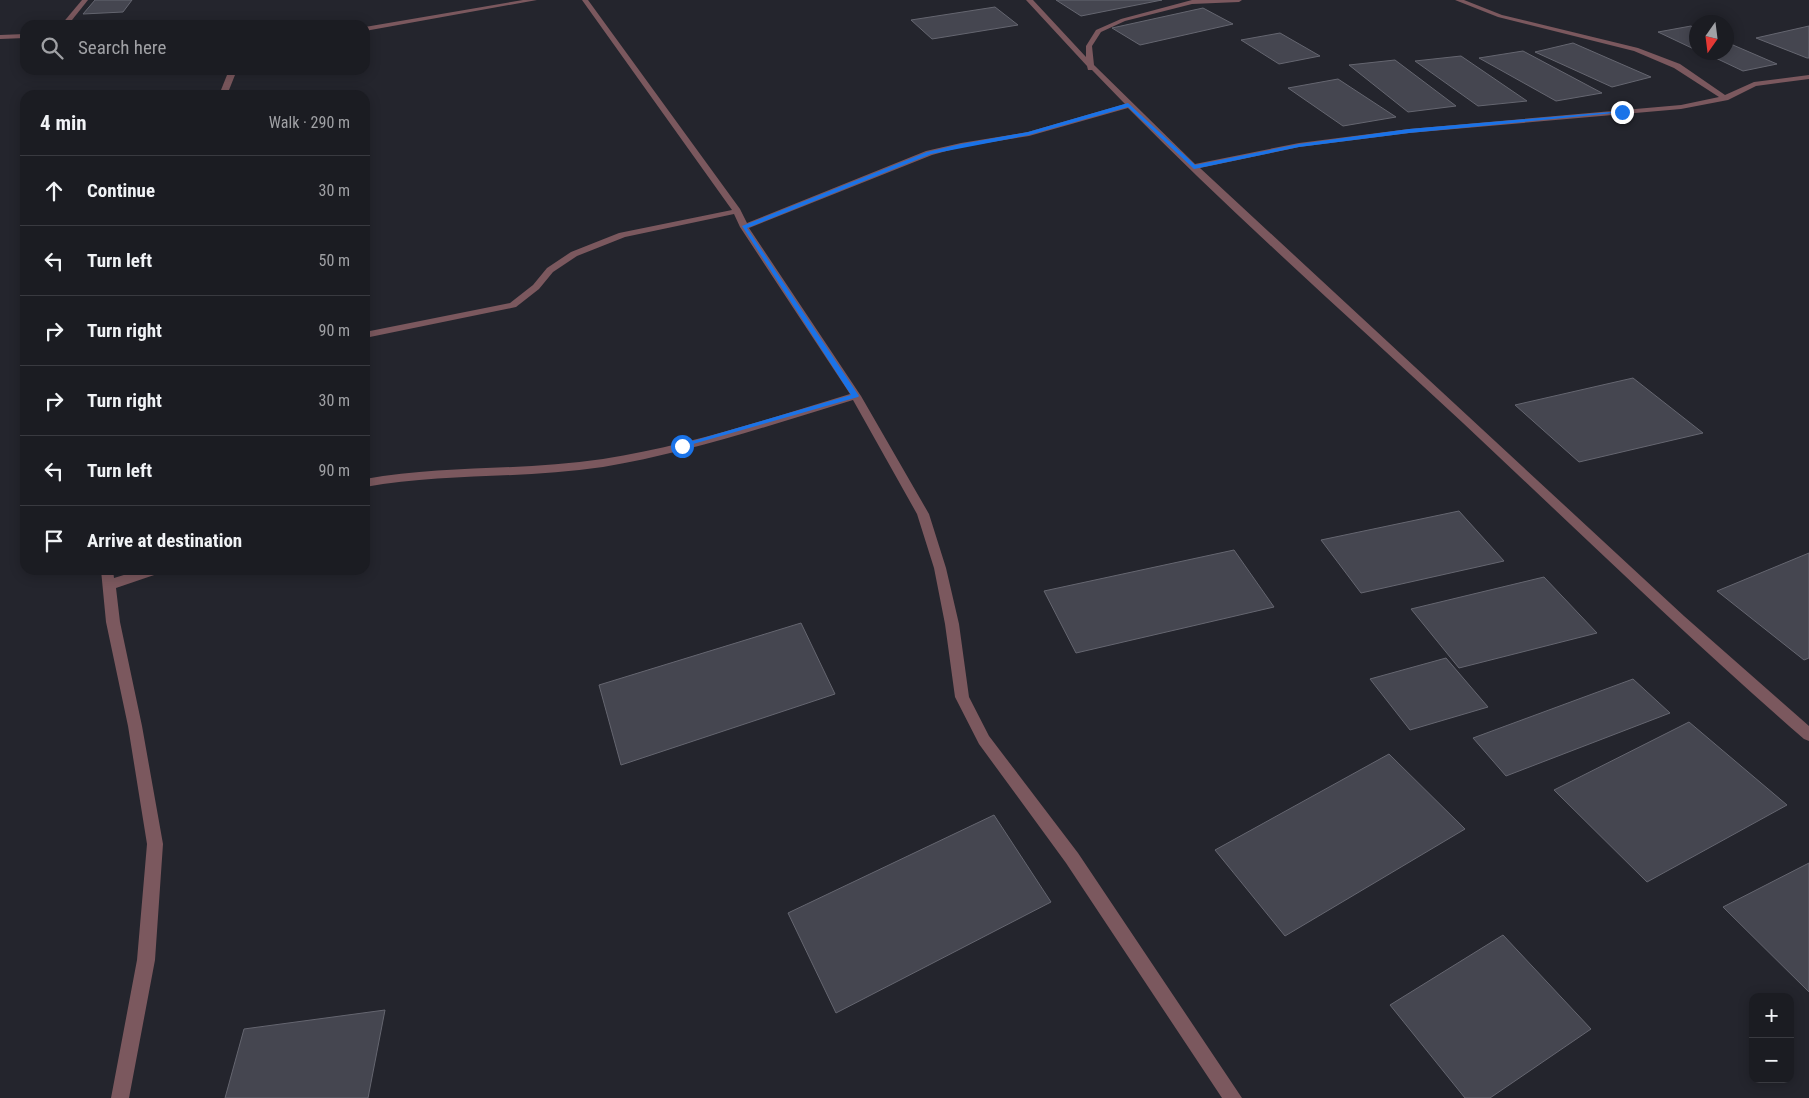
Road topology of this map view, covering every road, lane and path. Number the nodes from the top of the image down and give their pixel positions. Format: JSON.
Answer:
{"nodes":[{"id":1,"x":85,"y":0,"type":"edge"},
{"id":2,"x":534,"y":0,"type":"edge"},
{"id":3,"x":585,"y":0,"type":"edge"},
{"id":4,"x":1029,"y":0,"type":"edge"},
{"id":5,"x":1239,"y":0,"type":"edge"},
{"id":6,"x":1458,"y":0,"type":"edge"},
{"id":7,"x":68,"y":20,"type":"edge"},
{"id":8,"x":370,"y":28,"type":"edge"},
{"id":9,"x":20,"y":36,"type":"edge"},
{"id":10,"x":0,"y":37,"type":"edge"},
{"id":11,"x":1092,"y":68,"type":"junction"},
{"id":12,"x":231,"y":75,"type":"edge"},
{"id":13,"x":1809,"y":77,"type":"edge"},
{"id":14,"x":225,"y":90,"type":"edge"},
{"id":15,"x":1724,"y":98,"type":"junction"},
{"id":16,"x":1128,"y":105,"type":"junction"},
{"id":17,"x":1194,"y":167,"type":"junction"},
{"id":18,"x":737,"y":210,"type":"junction"},
{"id":19,"x":744,"y":227,"type":"junction"},
{"id":20,"x":370,"y":334,"type":"edge"},
{"id":21,"x":856,"y":396,"type":"junction"},
{"id":22,"x":370,"y":482,"type":"edge"},
{"id":23,"x":121,"y":575,"type":"edge"},
{"id":24,"x":108,"y":577,"type":"edge"},
{"id":25,"x":1809,"y":735,"type":"edge"},
{"id":26,"x":120,"y":1098,"type":"edge"},
{"id":27,"x":1233,"y":1098,"type":"edge"}],
"edges":[{"from":1,"to":7,"type":"street"},
{"from":2,"to":8,"type":"street"},
{"from":3,"to":18,"type":"street"},
{"from":4,"to":11,"type":"street"},
{"from":5,"to":11,"type":"street"},
{"from":6,"to":15,"type":"street"},
{"from":9,"to":10,"type":"street"},
{"from":11,"to":16,"type":"street"},
{"from":12,"to":14,"type":"street"},
{"from":13,"to":15,"type":"street"},
{"from":15,"to":17,"type":"street"},
{"from":16,"to":17,"type":"street"},
{"from":16,"to":19,"type":"street"},
{"from":17,"to":25,"type":"street"},
{"from":18,"to":19,"type":"street"},
{"from":18,"to":20,"type":"street"},
{"from":19,"to":21,"type":"street"},
{"from":21,"to":22,"type":"street"},
{"from":21,"to":27,"type":"street"},
{"from":23,"to":24,"type":"street"},
{"from":24,"to":26,"type":"street"}]}
